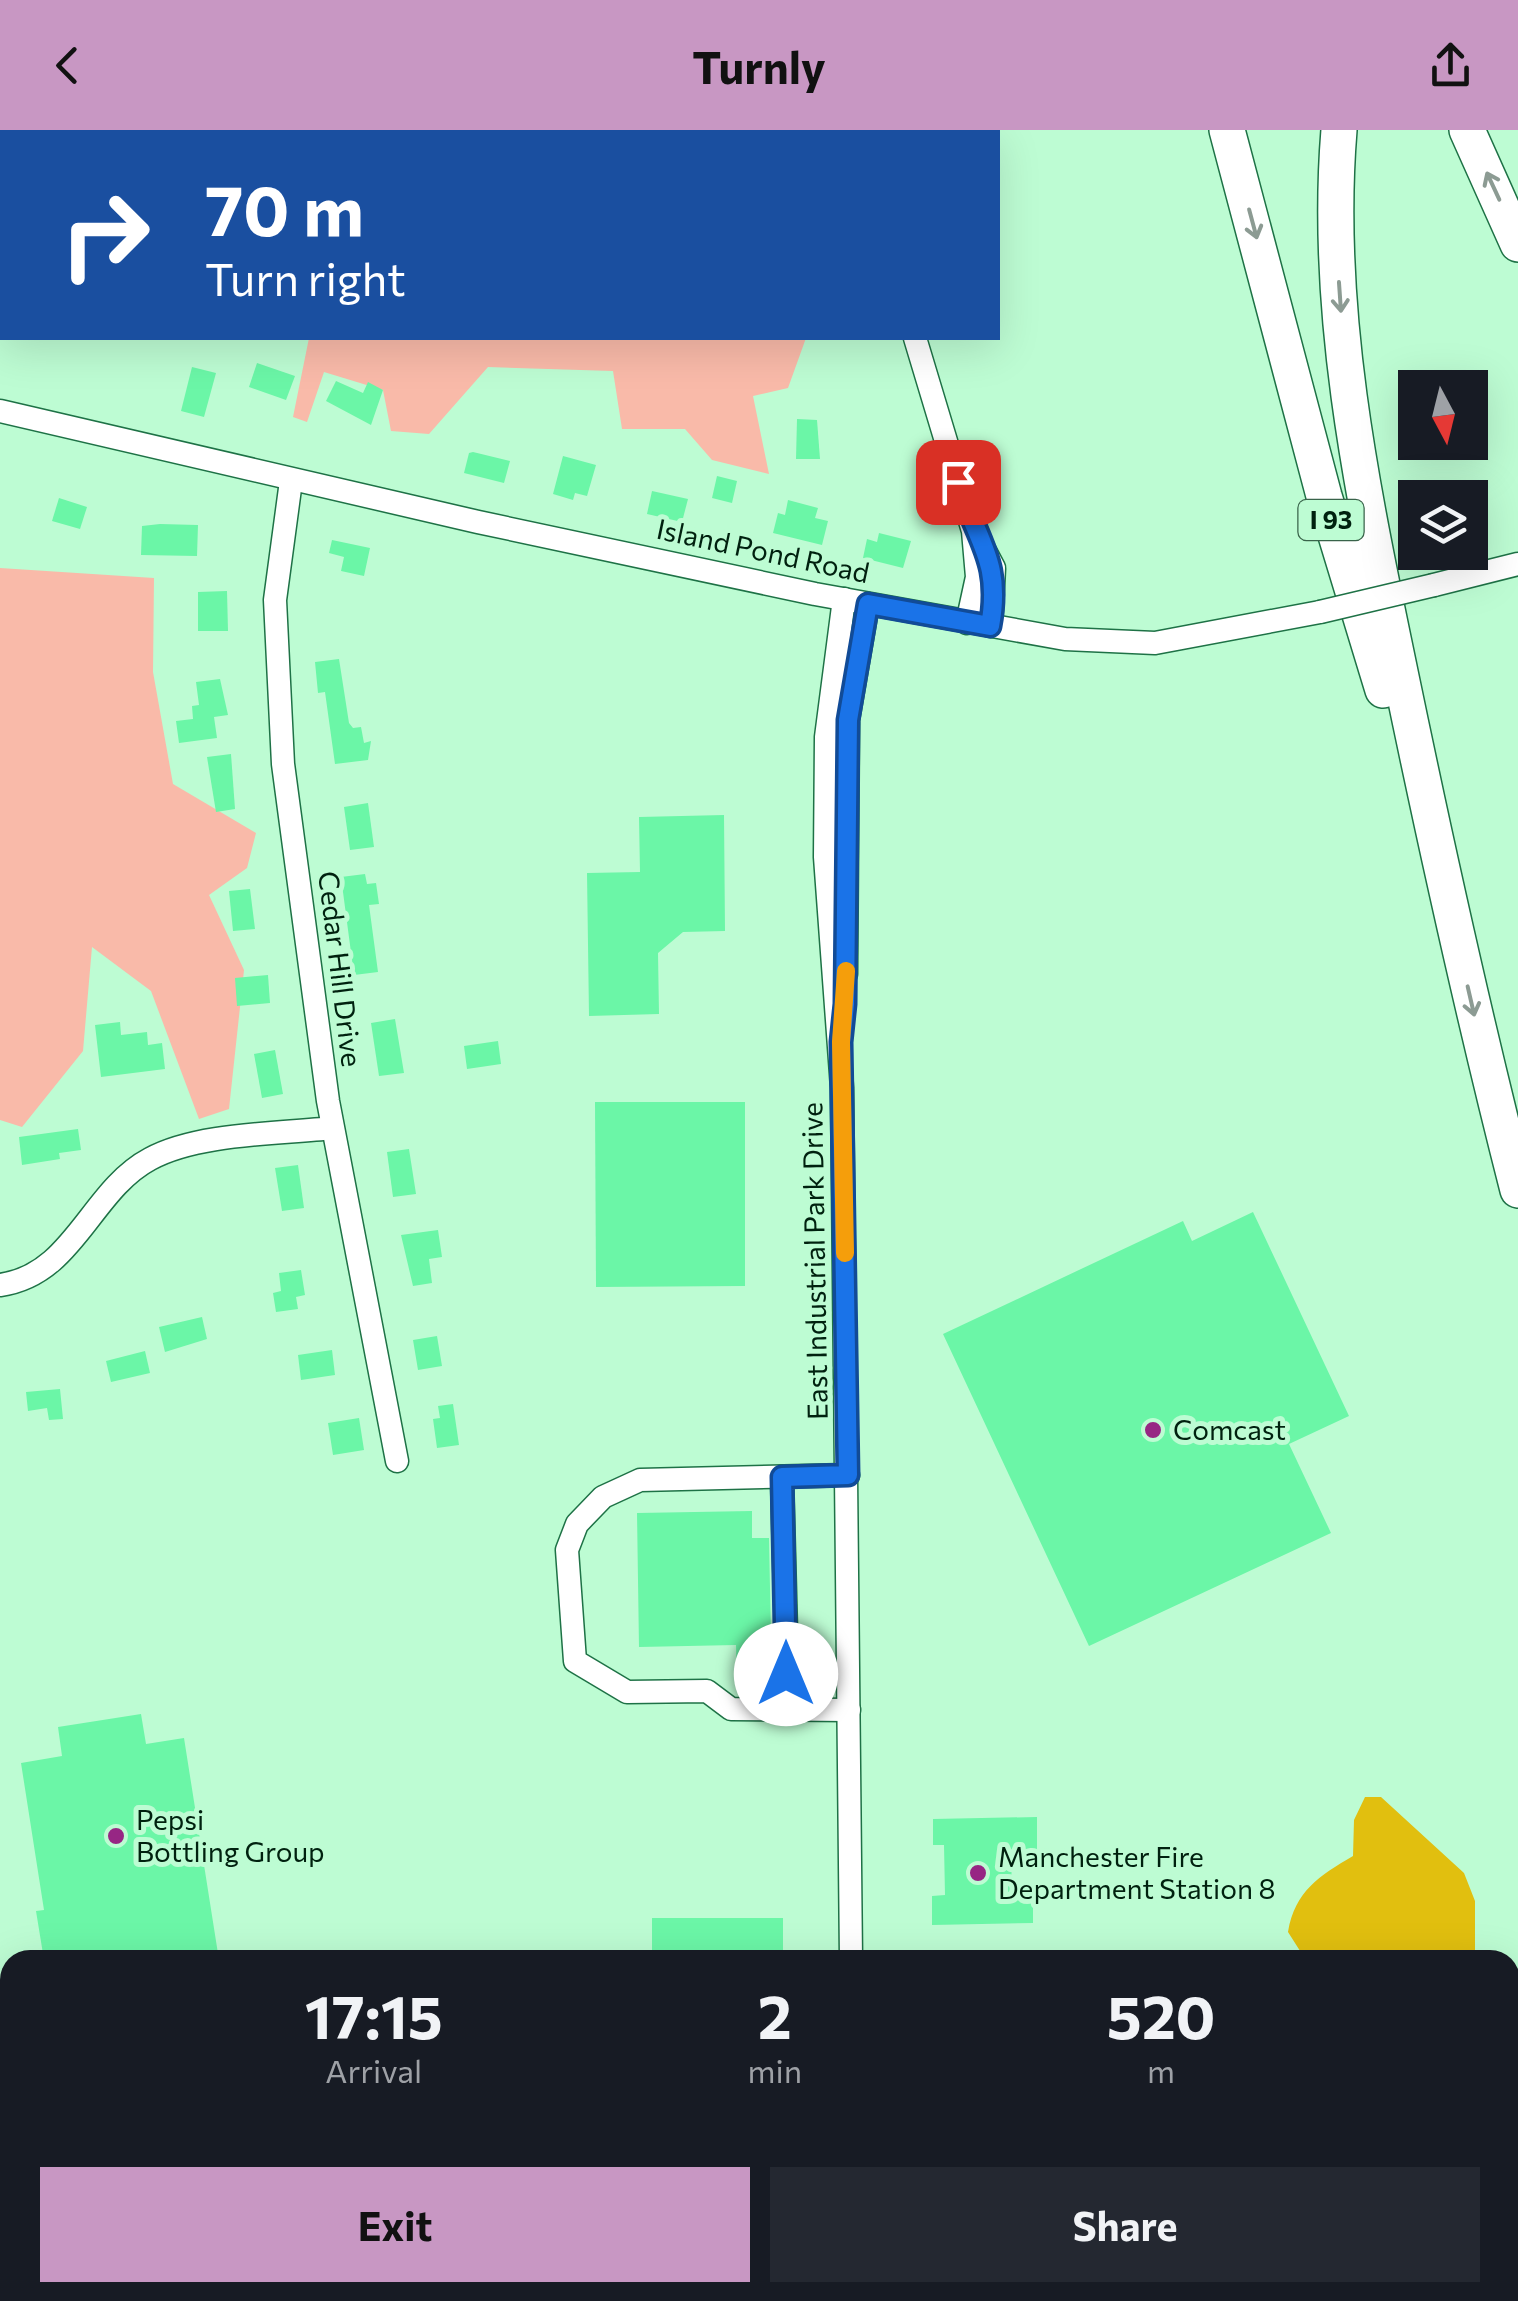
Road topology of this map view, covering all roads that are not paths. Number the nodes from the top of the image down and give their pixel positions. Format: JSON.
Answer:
{"nodes":[{"id":1,"x":1227,"y":130,"type":"edge"},
{"id":2,"x":1339,"y":130,"type":"edge"},
{"id":3,"x":1467,"y":130,"type":"edge"},
{"id":4,"x":1518,"y":244,"type":"edge"},
{"id":5,"x":916,"y":340,"type":"edge"},
{"id":6,"x":0,"y":410,"type":"edge"},
{"id":7,"x":292,"y":480,"type":"junction"},
{"id":8,"x":1518,"y":564,"type":"edge"},
{"id":9,"x":844,"y":599,"type":"junction"},
{"id":10,"x":868,"y":604,"type":"junction"},
{"id":11,"x":979,"y":624,"type":"junction"},
{"id":12,"x":1448,"y":906,"type":"junction"},
{"id":13,"x":841,"y":1042,"type":"junction"},
{"id":14,"x":332,"y":1128,"type":"junction"},
{"id":15,"x":1518,"y":1190,"type":"edge"},
{"id":16,"x":0,"y":1285,"type":"edge"},
{"id":17,"x":397,"y":1461,"type":"dead end"},
{"id":18,"x":848,"y":1475,"type":"junction"},
{"id":19,"x":782,"y":1477,"type":"junction"},
{"id":20,"x":788,"y":1709,"type":"junction"},
{"id":21,"x":849,"y":1710,"type":"junction"},
{"id":22,"x":851,"y":1950,"type":"edge"}],
"edges":[{"from":1,"to":12,"type":"highway","number":"I 93","one_way":true},
{"from":2,"to":12,"type":"highway","one_way":true},
{"from":4,"to":3,"type":"highway","one_way":true},
{"from":5,"to":11,"type":"street"},
{"from":6,"to":7,"type":"street","name":"Island Pond Road"},
{"from":7,"to":9,"type":"street","name":"Island Pond Road"},
{"from":7,"to":14,"type":"street","name":"Cedar Hill Drive"},
{"from":8,"to":11,"type":"street","name":"Island Pond Road","bridge":true},
{"from":9,"to":10,"type":"street","name":"Island Pond Road"},
{"from":9,"to":13,"type":"street","name":"East Industrial Park Drive"},
{"from":10,"to":11,"type":"street","name":"Island Pond Road"},
{"from":10,"to":13,"type":"street","name":"East Industrial Park Drive"},
{"from":12,"to":15,"type":"highway","number":"I 93","one_way":true},
{"from":13,"to":18,"type":"street","name":"East Industrial Park Drive"},
{"from":14,"to":16,"type":"street"},
{"from":14,"to":17,"type":"street","name":"Cedar Hill Drive"},
{"from":18,"to":19,"type":"street"},
{"from":18,"to":21,"type":"street","name":"East Industrial Park Drive"},
{"from":19,"to":20,"type":"street"},
{"from":19,"to":20,"type":"street"},
{"from":20,"to":21,"type":"street"},
{"from":21,"to":22,"type":"street","name":"East Industrial Park Drive"}]}
